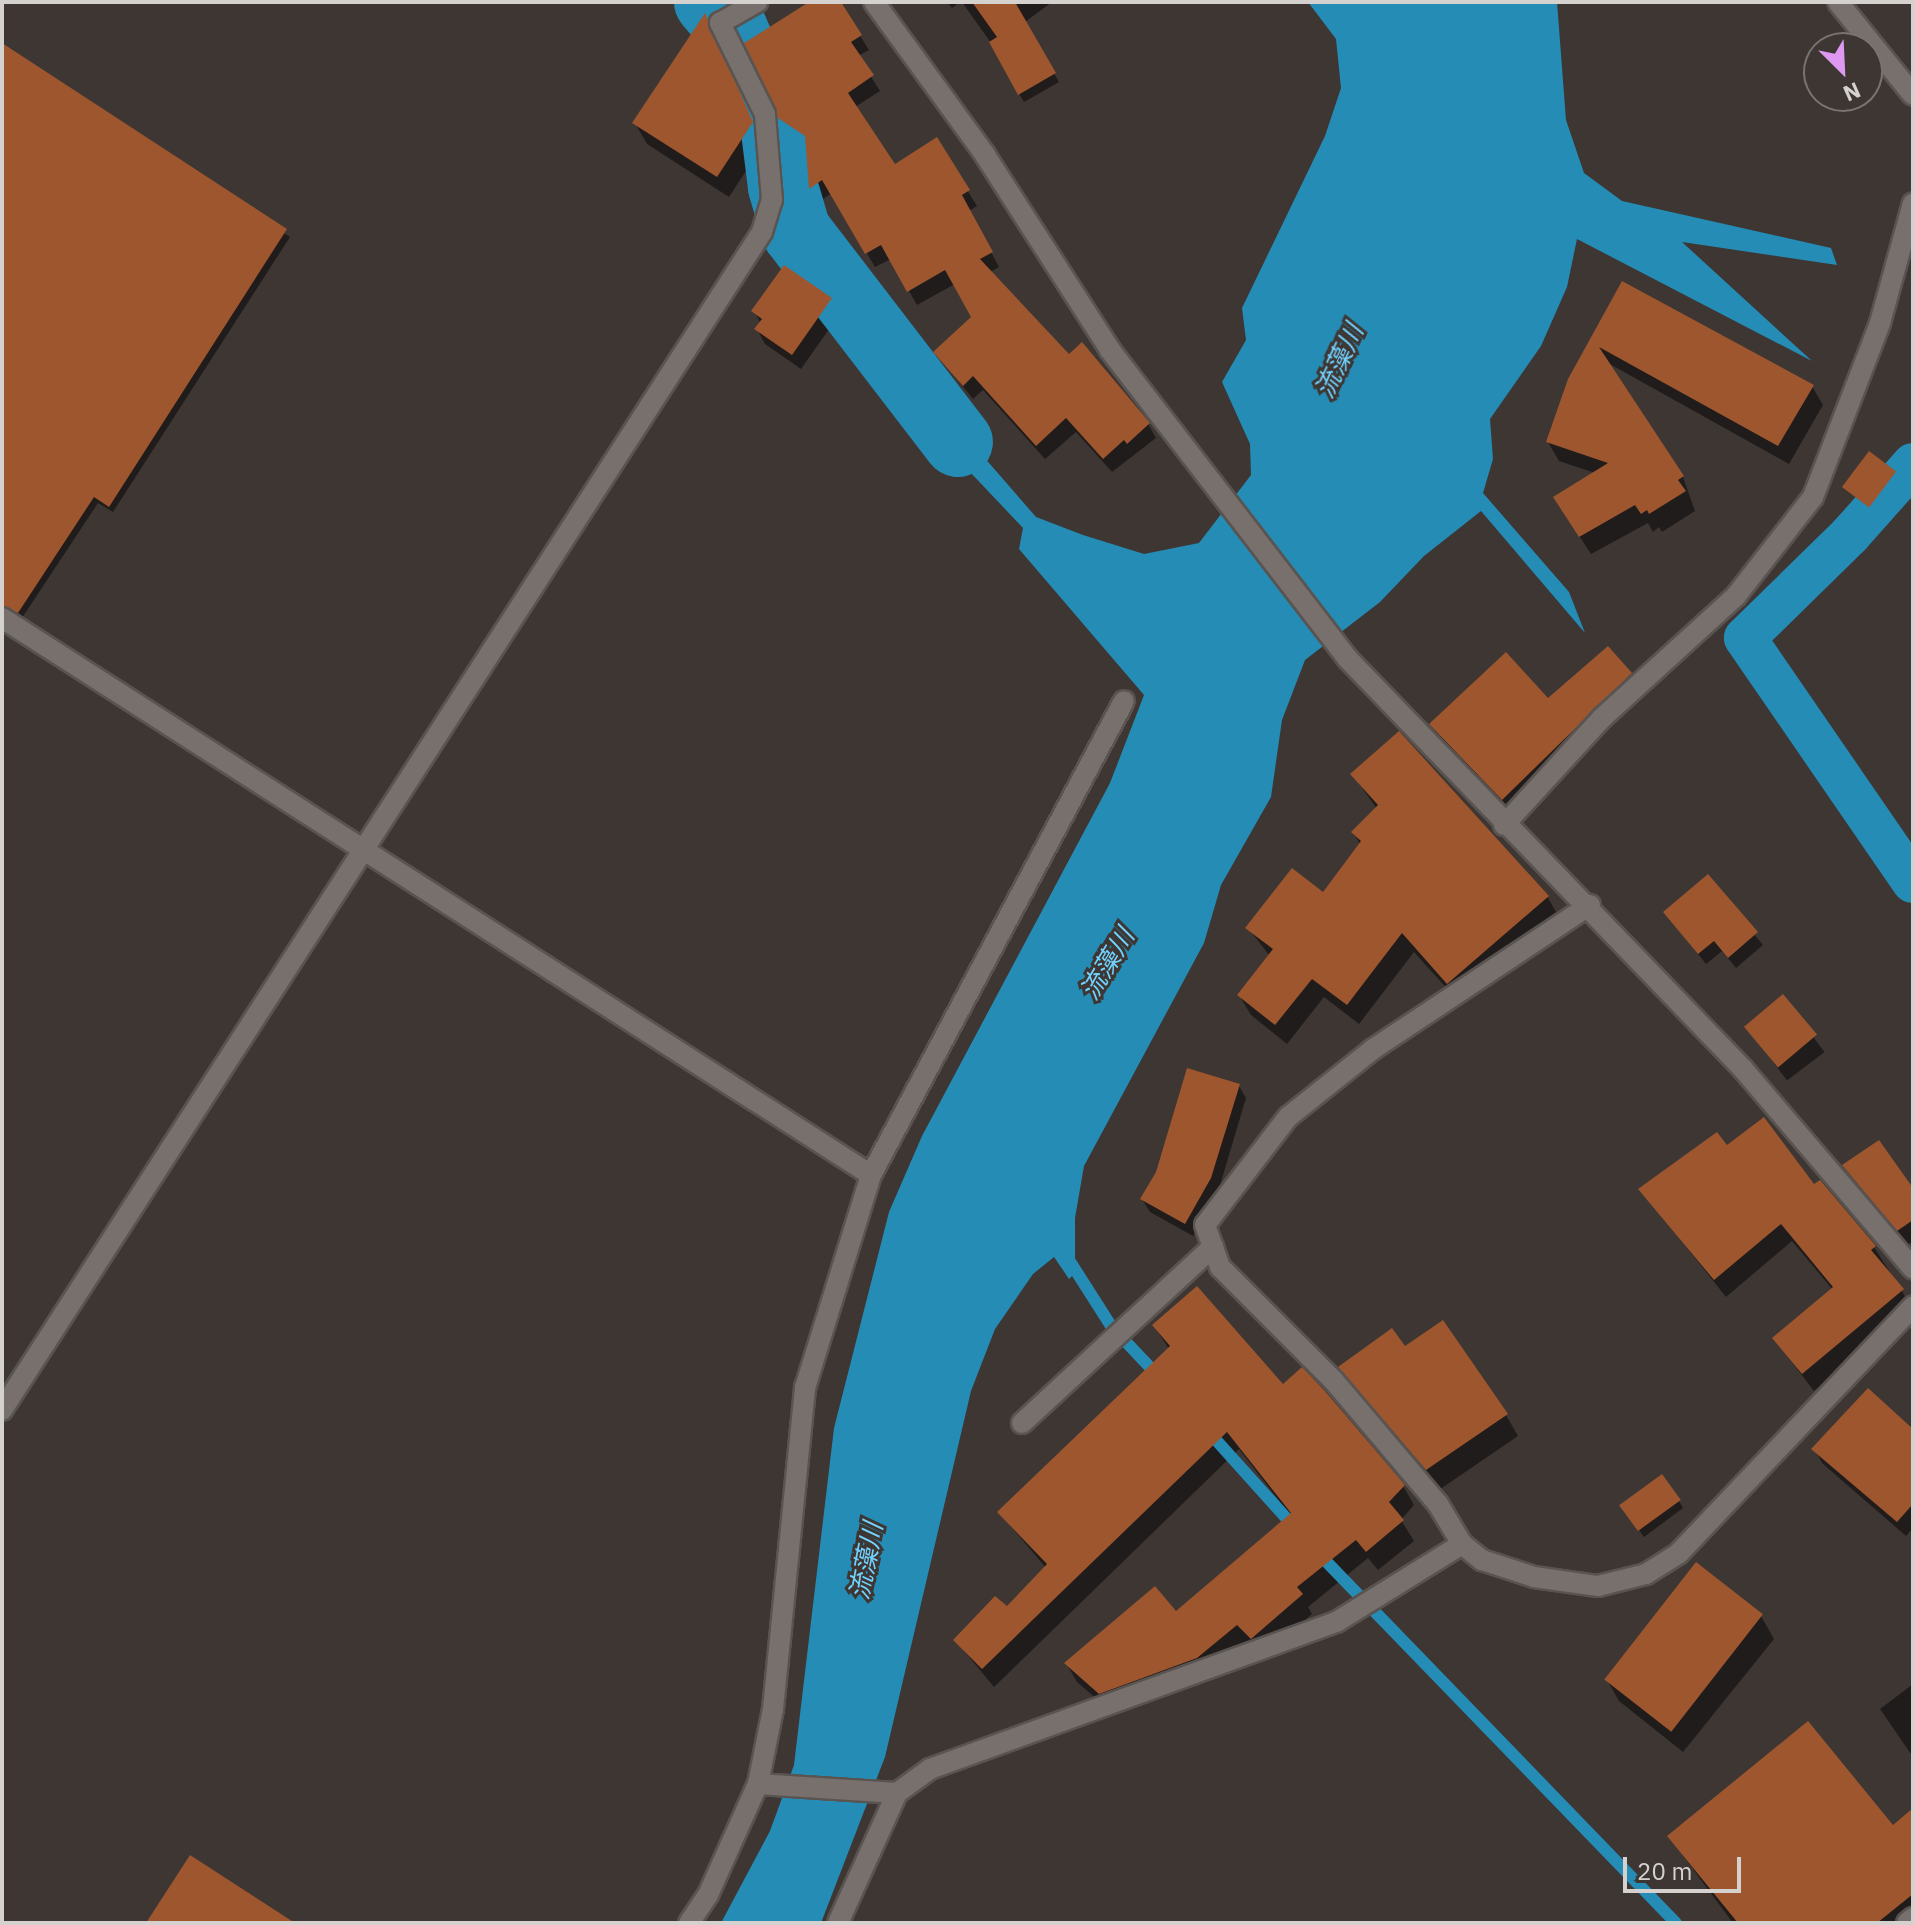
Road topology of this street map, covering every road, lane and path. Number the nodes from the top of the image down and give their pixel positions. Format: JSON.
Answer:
{"nodes":[{"id":1,"x":874,"y":2,"type":"edge"},
{"id":2,"x":1838,"y":2,"type":"edge"},
{"id":3,"x":752,"y":6,"type":"edge"},
{"id":4,"x":1913,"y":95,"type":"edge"},
{"id":5,"x":1913,"y":203,"type":"edge"},
{"id":6,"x":2,"y":618,"type":"edge"},
{"id":7,"x":1124,"y":701,"type":"dead end"},
{"id":8,"x":1504,"y":825,"type":"junction"},
{"id":9,"x":361,"y":848,"type":"junction"},
{"id":10,"x":1590,"y":905,"type":"junction"},
{"id":11,"x":871,"y":1175,"type":"junction"},
{"id":12,"x":1213,"y":1247,"type":"junction"},
{"id":13,"x":1913,"y":1269,"type":"edge"},
{"id":14,"x":1913,"y":1306,"type":"edge"},
{"id":15,"x":2,"y":1410,"type":"edge"},
{"id":16,"x":1022,"y":1423,"type":"dead end"},
{"id":17,"x":1462,"y":1544,"type":"junction"},
{"id":18,"x":767,"y":1785,"type":"junction"},
{"id":19,"x":890,"y":1792,"type":"junction"},
{"id":20,"x":1913,"y":1918,"type":"edge"},
{"id":21,"x":689,"y":1923,"type":"edge"},
{"id":22,"x":838,"y":1923,"type":"edge"},
{"id":23,"x":1907,"y":1923,"type":"edge"}],
"edges":[{"from":1,"to":8,"type":"street"},
{"from":2,"to":4,"type":"street"},
{"from":3,"to":9,"type":"street"},
{"from":5,"to":8,"type":"street"},
{"from":6,"to":9,"type":"street"},
{"from":7,"to":11,"type":"street"},
{"from":8,"to":10,"type":"street"},
{"from":9,"to":11,"type":"street"},
{"from":9,"to":15,"type":"street"},
{"from":10,"to":12,"type":"street"},
{"from":10,"to":13,"type":"street"},
{"from":11,"to":18,"type":"street"},
{"from":12,"to":16,"type":"street"},
{"from":12,"to":17,"type":"street"},
{"from":14,"to":17,"type":"street"},
{"from":17,"to":19,"type":"street"},
{"from":18,"to":19,"type":"street"},
{"from":18,"to":21,"type":"street"},
{"from":19,"to":22,"type":"street"},
{"from":20,"to":23,"type":"street"}]}
